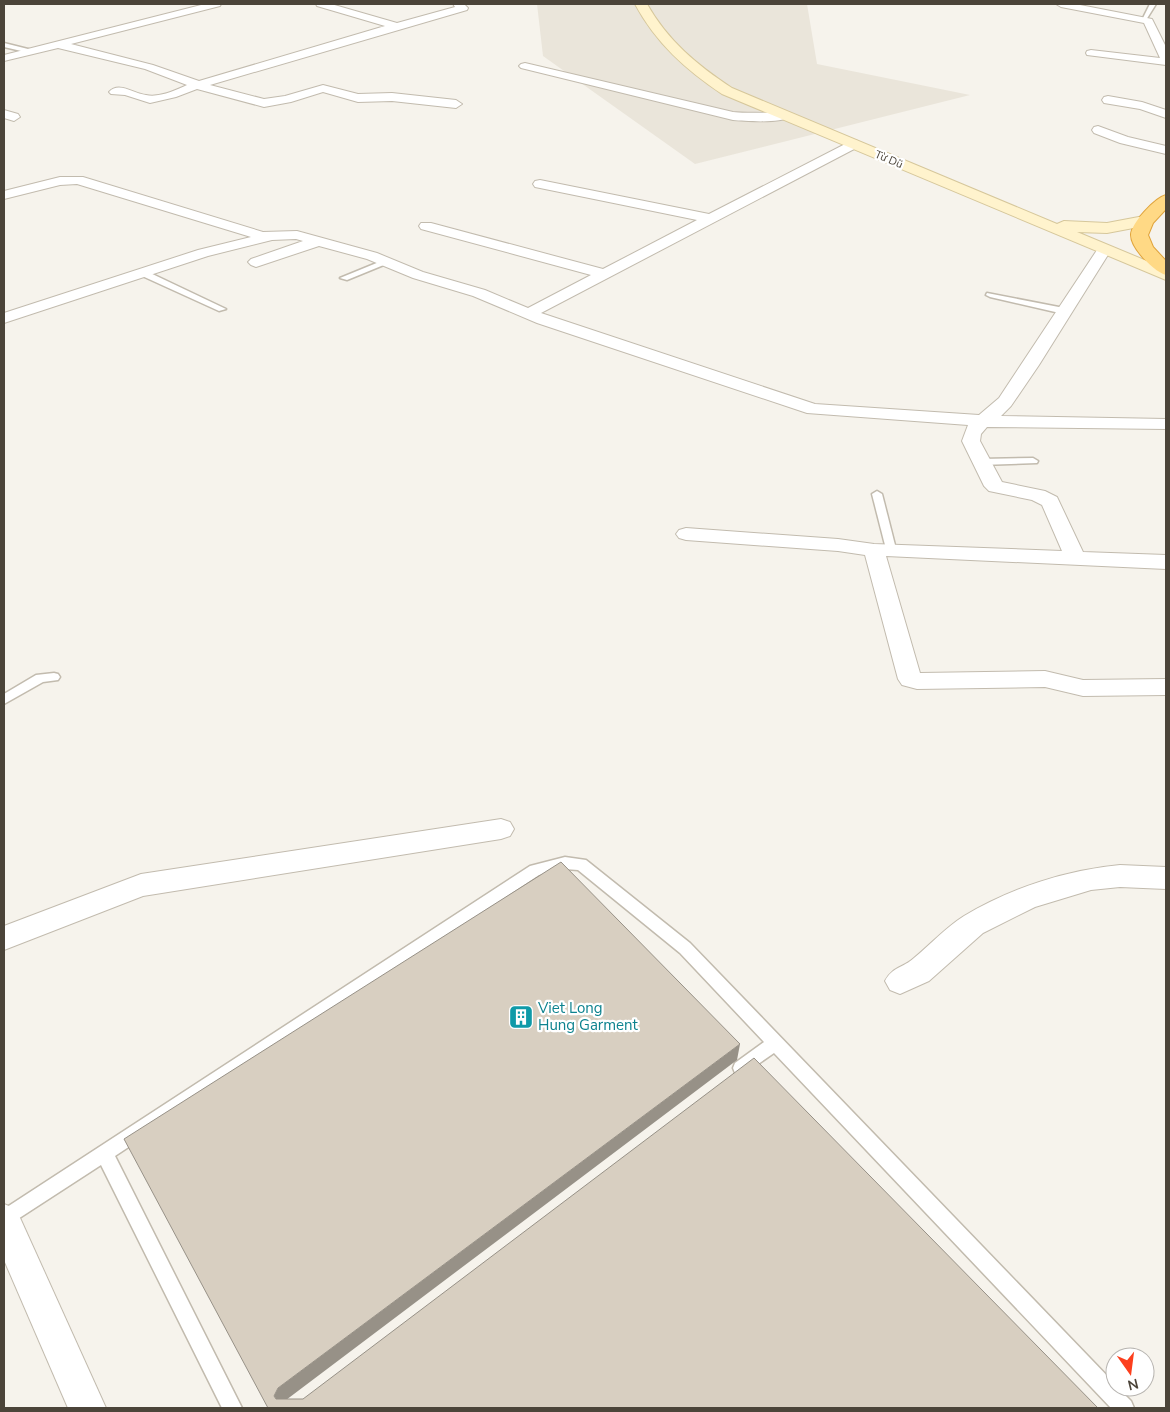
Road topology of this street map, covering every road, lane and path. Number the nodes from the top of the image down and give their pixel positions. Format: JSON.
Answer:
{"nodes":[{"id":1,"x":216,"y":4,"type":"edge"},
{"id":2,"x":321,"y":4,"type":"edge"},
{"id":3,"x":458,"y":4,"type":"edge"},
{"id":4,"x":641,"y":4,"type":"edge"},
{"id":5,"x":1061,"y":4,"type":"edge"},
{"id":6,"x":1152,"y":4,"type":"edge"},
{"id":7,"x":1144,"y":19,"type":"junction"},
{"id":8,"x":396,"y":26,"type":"junction"},
{"id":9,"x":56,"y":44,"type":"junction"},
{"id":10,"x":4,"y":45,"type":"edge"},
{"id":11,"x":30,"y":51,"type":"junction"},
{"id":12,"x":1091,"y":53,"type":"dead end"},
{"id":13,"x":4,"y":58,"type":"edge"},
{"id":14,"x":1166,"y":58,"type":"edge"},
{"id":15,"x":1166,"y":62,"type":"edge"},
{"id":16,"x":525,"y":66,"type":"dead end"},
{"id":17,"x":197,"y":85,"type":"junction"},
{"id":18,"x":115,"y":92,"type":"dead end"},
{"id":19,"x":1108,"y":100,"type":"dead end"},
{"id":20,"x":456,"y":104,"type":"dead end"},
{"id":21,"x":1166,"y":114,"type":"edge"},
{"id":22,"x":784,"y":116,"type":"junction"},
{"id":23,"x":1098,"y":130,"type":"dead end"},
{"id":24,"x":852,"y":144,"type":"junction"},
{"id":25,"x":1166,"y":150,"type":"edge"},
{"id":26,"x":540,"y":184,"type":"dead end"},
{"id":27,"x":4,"y":195,"type":"edge"},
{"id":28,"x":1166,"y":200,"type":"edge"},
{"id":29,"x":710,"y":218,"type":"junction"},
{"id":30,"x":1144,"y":220,"type":"junction"},
{"id":31,"x":1042,"y":224,"type":"junction"},
{"id":32,"x":426,"y":226,"type":"dead end"},
{"id":33,"x":261,"y":236,"type":"junction"},
{"id":34,"x":320,"y":240,"type":"junction"},
{"id":35,"x":1104,"y":250,"type":"junction"},
{"id":36,"x":256,"y":262,"type":"dead end"},
{"id":37,"x":386,"y":262,"type":"junction"},
{"id":38,"x":1166,"y":270,"type":"edge"},
{"id":39,"x":143,"y":273,"type":"junction"},
{"id":40,"x":604,"y":274,"type":"junction"},
{"id":41,"x":1166,"y":275,"type":"edge"},
{"id":42,"x":344,"y":278,"type":"dead end"},
{"id":43,"x":990,"y":295,"type":"dead end"},
{"id":44,"x":222,"y":310,"type":"dead end"},
{"id":45,"x":1064,"y":311,"type":"junction"},
{"id":46,"x":528,"y":314,"type":"junction"},
{"id":47,"x":4,"y":318,"type":"edge"},
{"id":48,"x":983,"y":421,"type":"junction"},
{"id":49,"x":1166,"y":424,"type":"edge"},
{"id":50,"x":1034,"y":461,"type":"dead end"},
{"id":51,"x":981,"y":462,"type":"junction"},
{"id":52,"x":877,"y":494,"type":"dead end"},
{"id":53,"x":686,"y":534,"type":"dead end"},
{"id":54,"x":882,"y":550,"type":"junction"},
{"id":55,"x":1076,"y":558,"type":"junction"},
{"id":56,"x":1166,"y":562,"type":"edge"},
{"id":57,"x":54,"y":678,"type":"dead end"},
{"id":58,"x":1166,"y":687,"type":"edge"},
{"id":59,"x":4,"y":700,"type":"edge"},
{"id":60,"x":502,"y":829,"type":"dead end"},
{"id":61,"x":1166,"y":878,"type":"edge"},
{"id":62,"x":4,"y":938,"type":"edge"},
{"id":63,"x":900,"y":981,"type":"dead end"},
{"id":64,"x":775,"y":1043,"type":"junction"},
{"id":65,"x":728,"y":1079,"type":"edge"},
{"id":66,"x":104,"y":1153,"type":"junction"},
{"id":67,"x":4,"y":1220,"type":"edge"},
{"id":68,"x":87,"y":1408,"type":"edge"},
{"id":69,"x":232,"y":1408,"type":"edge"},
{"id":70,"x":1124,"y":1408,"type":"edge"}],
"edges":[{"from":1,"to":9,"type":"street"},
{"from":2,"to":8,"type":"street"},
{"from":3,"to":8,"type":"street"},
{"from":4,"to":22,"type":"main road","name":"Từ Dũ"},
{"from":5,"to":7,"type":"street"},
{"from":6,"to":7,"type":"lane"},
{"from":7,"to":14,"type":"street"},
{"from":8,"to":17,"type":"street"},
{"from":9,"to":11,"type":"street"},
{"from":9,"to":17,"type":"street"},
{"from":10,"to":11,"type":"lane"},
{"from":11,"to":13,"type":"street"},
{"from":12,"to":15,"type":"street"},
{"from":16,"to":22,"type":"street"},
{"from":17,"to":18,"type":"street"},
{"from":17,"to":20,"type":"street"},
{"from":19,"to":21,"type":"street"},
{"from":22,"to":24,"type":"main road","name":"Từ Dũ"},
{"from":23,"to":25,"type":"street"},
{"from":24,"to":29,"type":"street"},
{"from":24,"to":31,"type":"main road","name":"Từ Dũ"},
{"from":26,"to":29,"type":"street"},
{"from":27,"to":33,"type":"street"},
{"from":28,"to":30,"type":"highway"},
{"from":29,"to":40,"type":"street"},
{"from":30,"to":31,"type":"main road"},
{"from":30,"to":38,"type":"highway"},
{"from":31,"to":35,"type":"main road","name":"Từ Dũ"},
{"from":32,"to":40,"type":"street"},
{"from":33,"to":34,"type":"street"},
{"from":33,"to":39,"type":"street"},
{"from":34,"to":36,"type":"street"},
{"from":34,"to":37,"type":"street"},
{"from":35,"to":41,"type":"main road","name":"Từ Dũ"},
{"from":35,"to":45,"type":"street"},
{"from":37,"to":42,"type":"lane"},
{"from":37,"to":46,"type":"street"},
{"from":39,"to":44,"type":"lane"},
{"from":39,"to":47,"type":"street"},
{"from":40,"to":46,"type":"street"},
{"from":43,"to":45,"type":"lane"},
{"from":45,"to":48,"type":"street"},
{"from":46,"to":48,"type":"street"},
{"from":48,"to":49,"type":"street"},
{"from":48,"to":51,"type":"street"},
{"from":50,"to":51,"type":"lane"},
{"from":51,"to":55,"type":"street"},
{"from":52,"to":54,"type":"lane"},
{"from":53,"to":54,"type":"street"},
{"from":54,"to":55,"type":"street"},
{"from":54,"to":58,"type":"street"},
{"from":55,"to":56,"type":"street"},
{"from":57,"to":59,"type":"lane"},
{"from":60,"to":62,"type":"street"},
{"from":61,"to":63,"type":"street"},
{"from":64,"to":65,"type":"lane"},
{"from":64,"to":66,"type":"lane"},
{"from":64,"to":70,"type":"lane"},
{"from":66,"to":67,"type":"lane"},
{"from":66,"to":69,"type":"lane"},
{"from":67,"to":68,"type":"street"}]}
